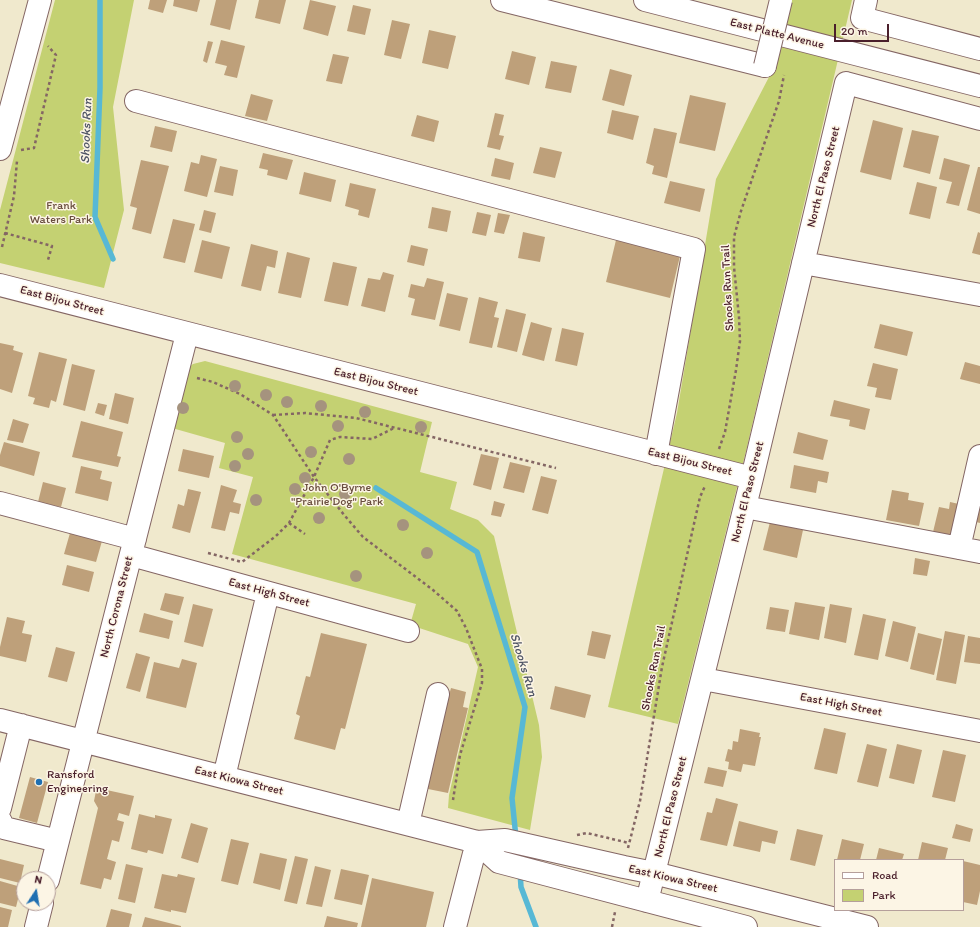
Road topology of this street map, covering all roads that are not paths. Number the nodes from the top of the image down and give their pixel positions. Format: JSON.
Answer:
{"nodes":[{"id":1,"x":40,"y":0,"type":"edge"},
{"id":2,"x":502,"y":0,"type":"edge"},
{"id":3,"x":645,"y":0,"type":"edge"},
{"id":4,"x":781,"y":0,"type":"edge"},
{"id":5,"x":864,"y":9,"type":"edge"},
{"id":6,"x":980,"y":49,"type":"edge"},
{"id":7,"x":980,"y":86,"type":"edge"},
{"id":8,"x":136,"y":100,"type":"dead end"},
{"id":9,"x":980,"y":119,"type":"edge"},
{"id":10,"x":12,"y":152,"type":"edge"},
{"id":11,"x":803,"y":264,"type":"junction"},
{"id":12,"x":0,"y":285,"type":"edge"},
{"id":13,"x":980,"y":296,"type":"edge"},
{"id":14,"x":187,"y":334,"type":"junction"},
{"id":15,"x":656,"y":454,"type":"junction"},
{"id":16,"x":980,"y":456,"type":"edge"},
{"id":17,"x":752,"y":478,"type":"junction"},
{"id":18,"x":0,"y":503,"type":"edge"},
{"id":19,"x":745,"y":507,"type":"junction"},
{"id":20,"x":133,"y":547,"type":"junction"},
{"id":21,"x":959,"y":548,"type":"junction"},
{"id":22,"x":980,"y":552,"type":"edge"},
{"id":23,"x":268,"y":593,"type":"junction"},
{"id":24,"x":408,"y":631,"type":"dead end"},
{"id":25,"x":703,"y":679,"type":"junction"},
{"id":26,"x":438,"y":694,"type":"dead end"},
{"id":27,"x":0,"y":720,"type":"edge"},
{"id":28,"x":21,"y":725,"type":"junction"},
{"id":29,"x":980,"y":731,"type":"edge"},
{"id":30,"x":83,"y":741,"type":"junction"},
{"id":31,"x":224,"y":778,"type":"junction"},
{"id":32,"x":0,"y":808,"type":"edge"},
{"id":33,"x":0,"y":820,"type":"edge"},
{"id":34,"x":408,"y":824,"type":"junction"},
{"id":35,"x":58,"y":841,"type":"junction"},
{"id":36,"x":477,"y":842,"type":"junction"},
{"id":37,"x":50,"y":871,"type":"edge"},
{"id":38,"x":654,"y":873,"type":"junction"},
{"id":39,"x":647,"y":901,"type":"junction"},
{"id":40,"x":40,"y":911,"type":"edge"},
{"id":41,"x":36,"y":927,"type":"edge"},
{"id":42,"x":455,"y":927,"type":"edge"},
{"id":43,"x":746,"y":927,"type":"edge"},
{"id":44,"x":867,"y":927,"type":"edge"}],
"edges":[{"from":1,"to":10,"type":"street"},
{"from":2,"to":4,"type":"street","bridge":true},
{"from":3,"to":7,"type":"street","name":"East Platte Avenue"},
{"from":5,"to":6,"type":"street"},
{"from":8,"to":15,"type":"street"},
{"from":9,"to":11,"type":"street","name":"North El Paso Street"},
{"from":11,"to":13,"type":"street"},
{"from":11,"to":17,"type":"street","name":"North El Paso Street"},
{"from":12,"to":14,"type":"street","name":"East Bijou Street"},
{"from":14,"to":15,"type":"street","name":"East Bijou Street"},
{"from":14,"to":20,"type":"street","name":"North Corona Street"},
{"from":15,"to":17,"type":"street","name":"East Bijou Street"},
{"from":16,"to":21,"type":"street"},
{"from":17,"to":19,"type":"street","name":"North El Paso Street"},
{"from":18,"to":20,"type":"street","name":"East High Street"},
{"from":19,"to":21,"type":"street"},
{"from":19,"to":25,"type":"street","name":"North El Paso Street"},
{"from":20,"to":23,"type":"street","name":"East High Street"},
{"from":20,"to":30,"type":"street","name":"North Corona Street"},
{"from":21,"to":22,"type":"street"},
{"from":23,"to":24,"type":"street","name":"East High Street"},
{"from":23,"to":31,"type":"street"},
{"from":25,"to":29,"type":"street","name":"East High Street"},
{"from":25,"to":38,"type":"street","name":"North El Paso Street"},
{"from":26,"to":34,"type":"street"},
{"from":27,"to":28,"type":"street","name":"East Kiowa Street"},
{"from":28,"to":30,"type":"street","name":"East Kiowa Street"},
{"from":28,"to":32,"type":"street"},
{"from":30,"to":31,"type":"street","name":"East Kiowa Street"},
{"from":30,"to":35,"type":"street","name":"North Corona Street"},
{"from":31,"to":34,"type":"street","name":"East Kiowa Street"},
{"from":33,"to":35,"type":"street"},
{"from":34,"to":36,"type":"street","name":"East Kiowa Street"},
{"from":35,"to":37,"type":"street","name":"North Corona Street"},
{"from":36,"to":38,"type":"street","name":"East Kiowa Street"},
{"from":36,"to":39,"type":"street","name":"East Kiowa Street"},
{"from":36,"to":42,"type":"street"},
{"from":38,"to":39,"type":"street","name":"North El Paso Street"},
{"from":38,"to":44,"type":"street","name":"East Kiowa Street"},
{"from":39,"to":43,"type":"street","name":"East Kiowa Street"},
{"from":40,"to":41,"type":"street"}]}
